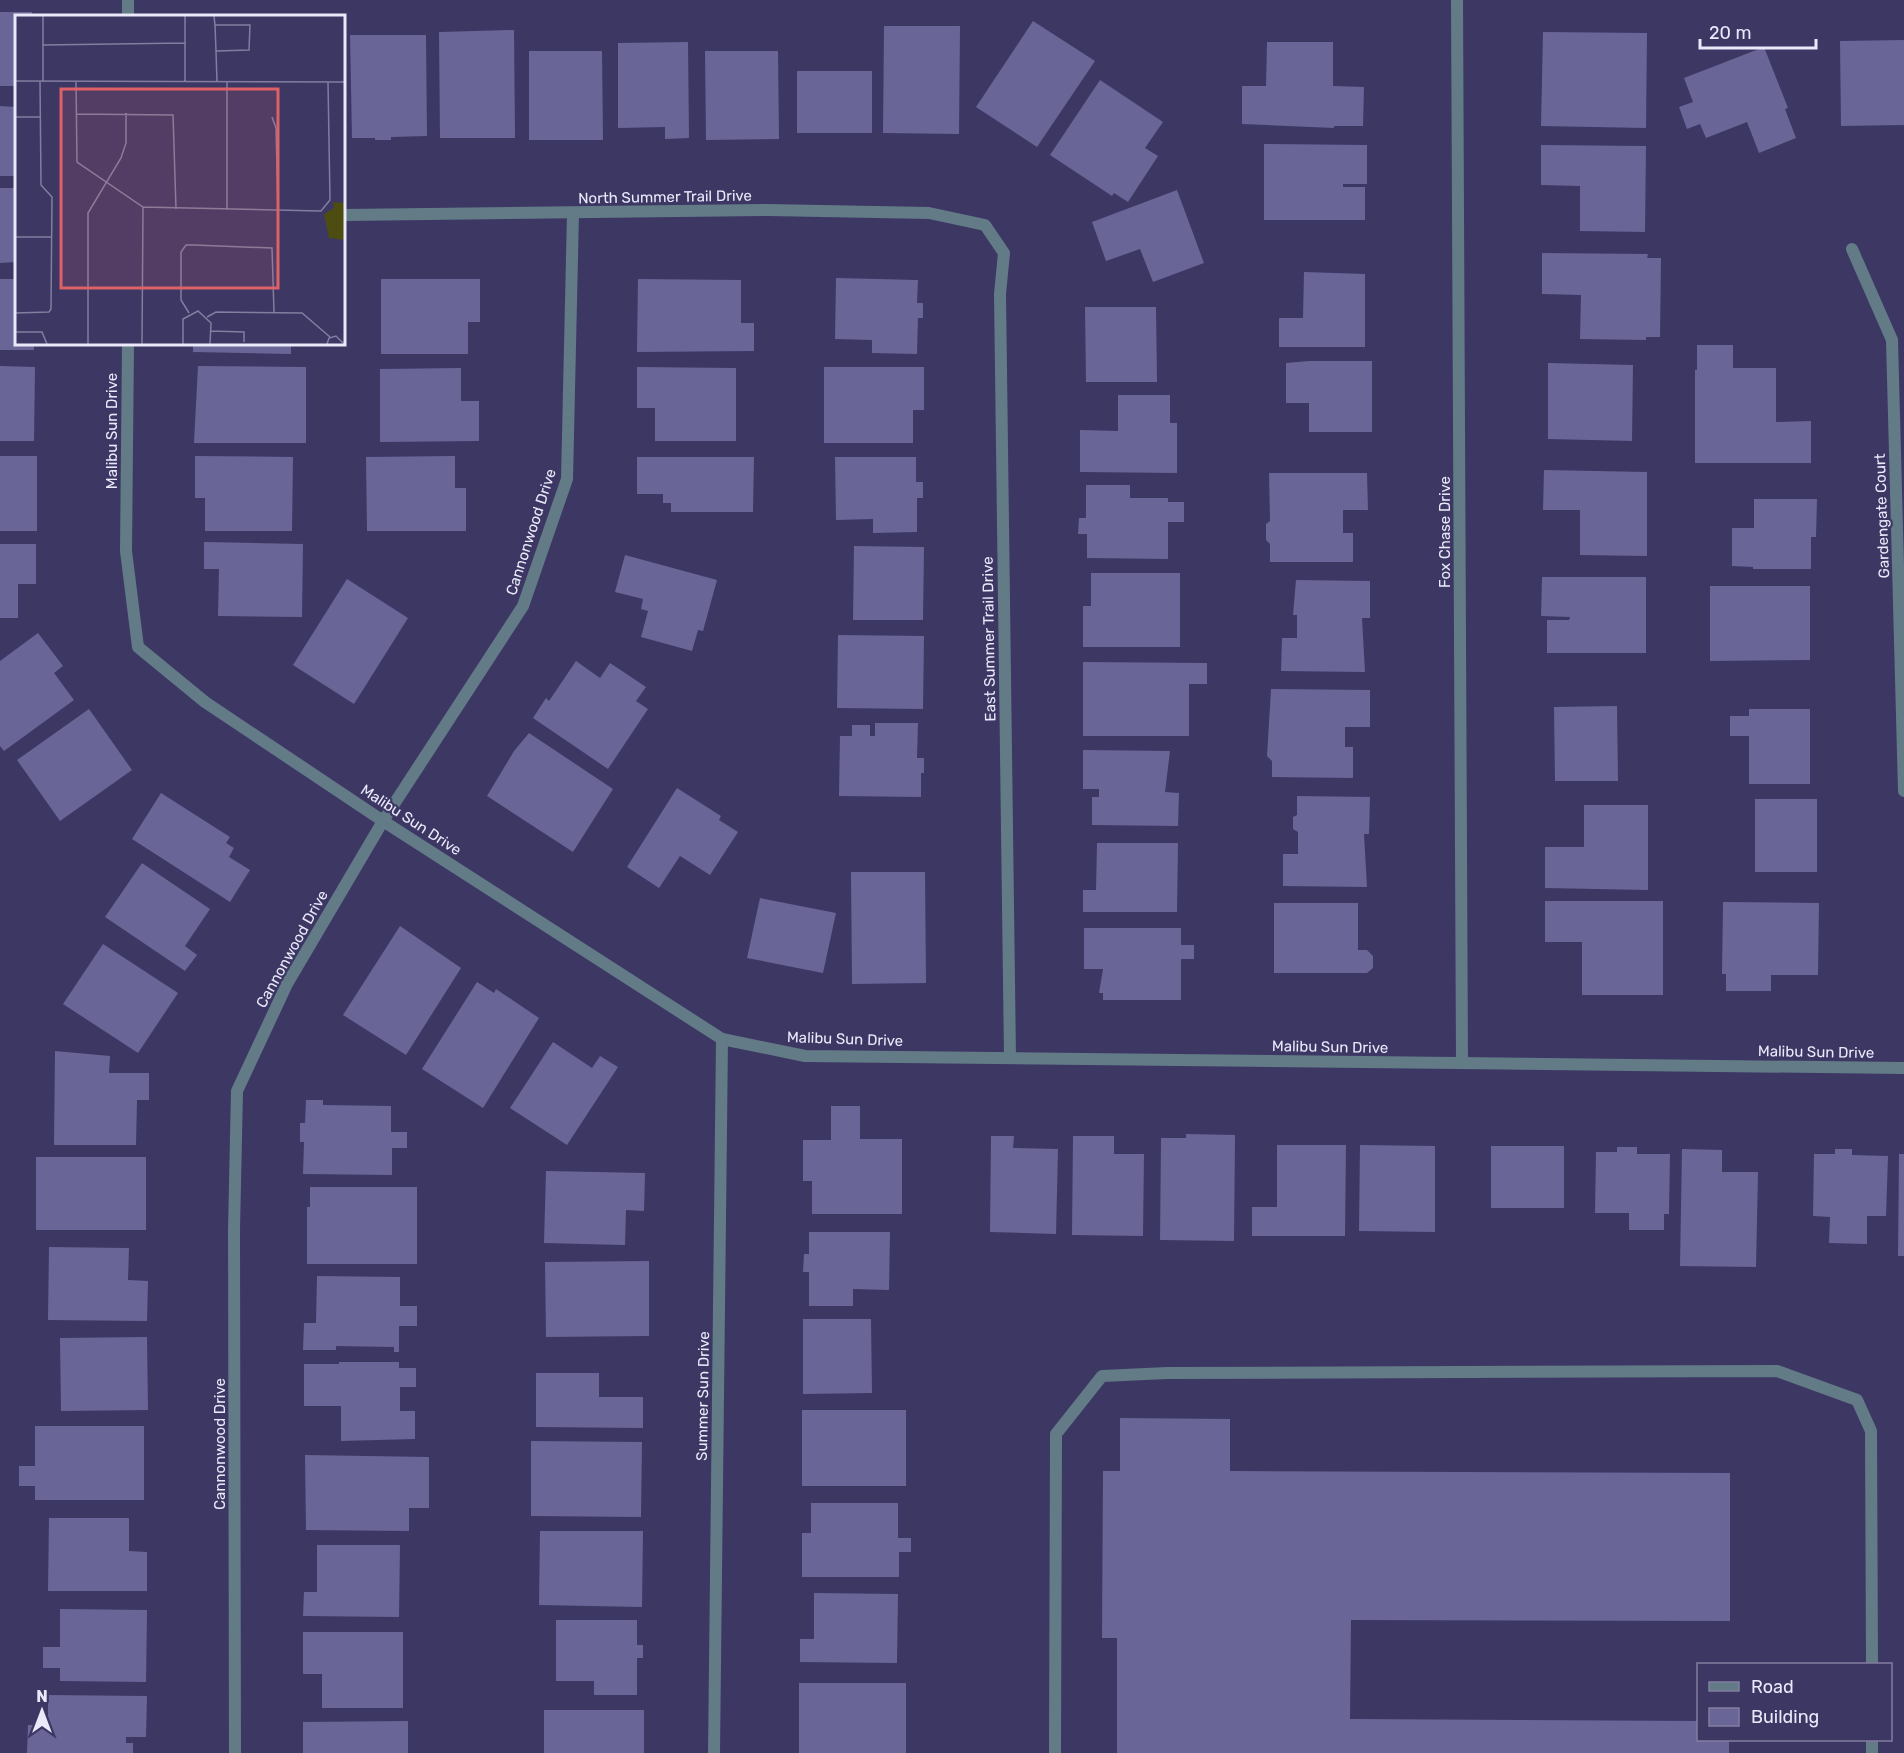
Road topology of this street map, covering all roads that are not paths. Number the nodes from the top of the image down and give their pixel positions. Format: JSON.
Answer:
{"nodes":[{"id":1,"x":1457,"y":0,"type":"edge"},
{"id":2,"x":573,"y":213,"type":"junction"},
{"id":3,"x":345,"y":215,"type":"edge"},
{"id":4,"x":985,"y":225,"type":"joint"},
{"id":5,"x":1852,"y":249,"type":"dead end"},
{"id":6,"x":128,"y":345,"type":"edge"},
{"id":7,"x":1904,"y":791,"type":"edge"},
{"id":8,"x":383,"y":821,"type":"junction"},
{"id":9,"x":722,"y":1039,"type":"junction"},
{"id":10,"x":1010,"y":1058,"type":"junction"},
{"id":11,"x":1462,"y":1063,"type":"junction"},
{"id":12,"x":1904,"y":1068,"type":"edge"},
{"id":13,"x":1872,"y":1663,"type":"edge"},
{"id":14,"x":235,"y":1753,"type":"edge"},
{"id":15,"x":714,"y":1753,"type":"edge"},
{"id":16,"x":1055,"y":1753,"type":"edge"}],
"edges":[{"from":1,"to":11,"type":"street","name":"Fox Chase Drive"},
{"from":2,"to":3,"type":"street","name":"North Summer Trail Drive"},
{"from":2,"to":4,"type":"street","name":"North Summer Trail Drive"},
{"from":2,"to":8,"type":"street","name":"Cannonwood Drive"},
{"from":4,"to":10,"type":"street","name":"East Summer Trail Drive"},
{"from":5,"to":7,"type":"street","name":"Gardengate Court"},
{"from":6,"to":8,"type":"street","name":"Malibu Sun Drive"},
{"from":8,"to":9,"type":"street","name":"Malibu Sun Drive"},
{"from":8,"to":14,"type":"street","name":"Cannonwood Drive"},
{"from":9,"to":10,"type":"street","name":"Malibu Sun Drive"},
{"from":9,"to":15,"type":"street","name":"Summer Sun Drive"},
{"from":10,"to":11,"type":"street","name":"Malibu Sun Drive"},
{"from":11,"to":12,"type":"street","name":"Malibu Sun Drive"},
{"from":13,"to":16,"type":"street"}]}
